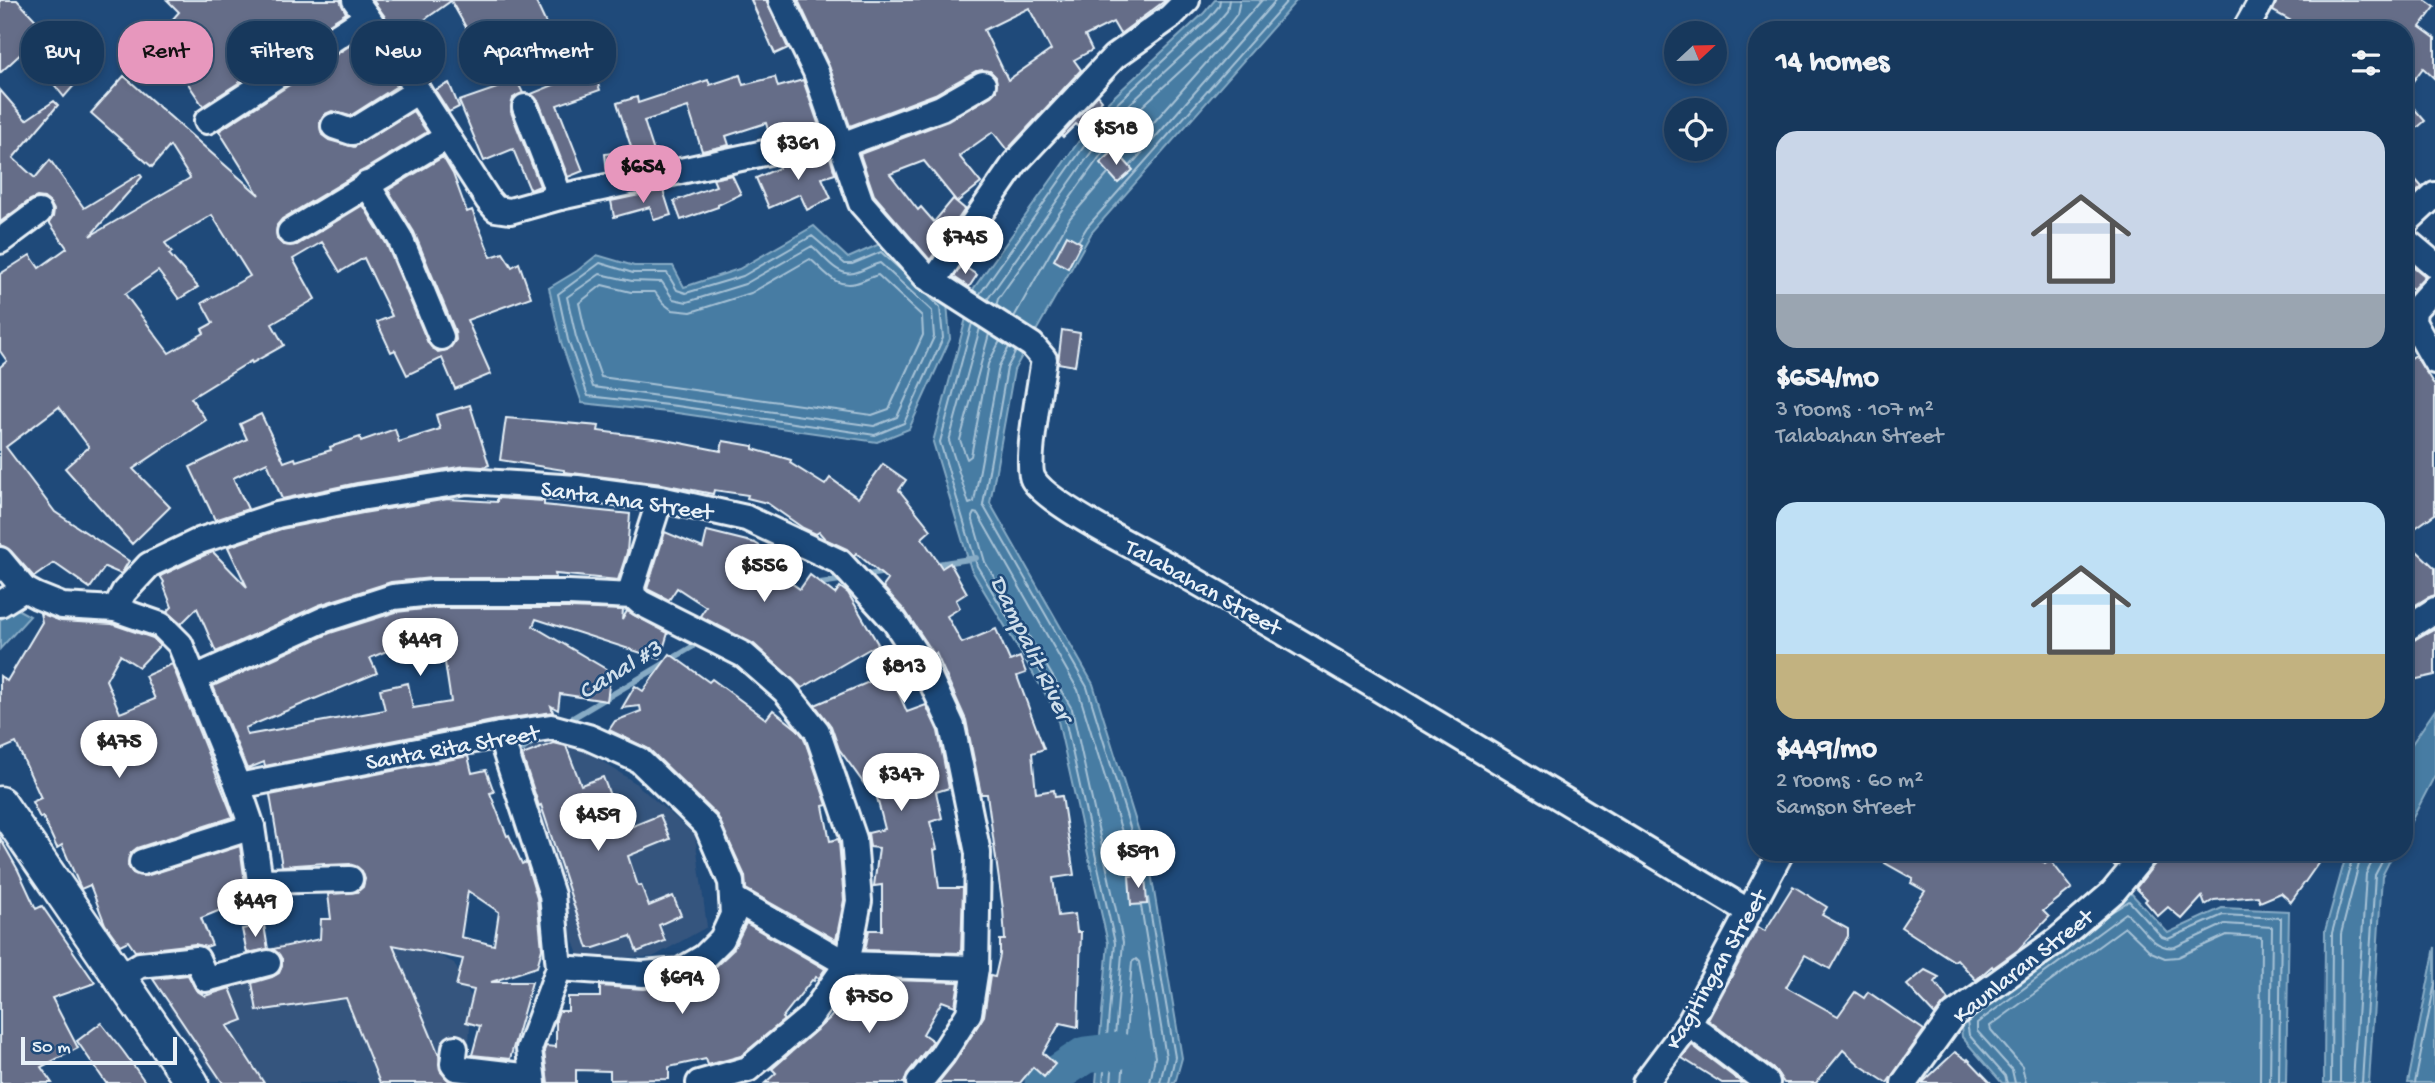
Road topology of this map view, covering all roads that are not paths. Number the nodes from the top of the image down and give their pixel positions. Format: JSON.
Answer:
{"nodes":[{"id":1,"x":781,"y":0,"type":"edge"},
{"id":2,"x":1187,"y":0,"type":"edge"},
{"id":3,"x":2262,"y":0,"type":"edge"},
{"id":4,"x":361,"y":8,"type":"edge"},
{"id":5,"x":2250,"y":21,"type":"edge"},
{"id":6,"x":984,"y":84,"type":"dead end"},
{"id":7,"x":418,"y":91,"type":"junction"},
{"id":8,"x":525,"y":107,"type":"dead end"},
{"id":9,"x":207,"y":121,"type":"dead end"},
{"id":10,"x":334,"y":127,"type":"dead end"},
{"id":11,"x":447,"y":136,"type":"junction"},
{"id":12,"x":839,"y":141,"type":"junction"},
{"id":13,"x":367,"y":184,"type":"junction"},
{"id":14,"x":2435,"y":195,"type":"edge"},
{"id":15,"x":560,"y":197,"type":"junction"},
{"id":16,"x":39,"y":212,"type":"dead end"},
{"id":17,"x":2413,"y":216,"type":"edge"},
{"id":18,"x":290,"y":232,"type":"dead end"},
{"id":19,"x":0,"y":241,"type":"edge"},
{"id":20,"x":2413,"y":247,"type":"edge"},
{"id":21,"x":2435,"y":265,"type":"edge"},
{"id":22,"x":933,"y":282,"type":"junction"},
{"id":23,"x":2435,"y":287,"type":"edge"},
{"id":24,"x":441,"y":337,"type":"dead end"},
{"id":25,"x":2435,"y":361,"type":"edge"},
{"id":26,"x":660,"y":499,"type":"junction"},
{"id":27,"x":0,"y":560,"type":"edge"},
{"id":28,"x":24,"y":589,"type":"junction"},
{"id":29,"x":633,"y":596,"type":"junction"},
{"id":30,"x":0,"y":604,"type":"edge"},
{"id":31,"x":115,"y":609,"type":"junction"},
{"id":32,"x":2435,"y":610,"type":"edge"},
{"id":33,"x":2413,"y":624,"type":"edge"},
{"id":34,"x":195,"y":678,"type":"junction"},
{"id":35,"x":500,"y":735,"type":"junction"},
{"id":36,"x":244,"y":785,"type":"junction"},
{"id":37,"x":0,"y":803,"type":"edge"},
{"id":38,"x":252,"y":827,"type":"junction"},
{"id":39,"x":1776,"y":861,"type":"edge"},
{"id":40,"x":2139,"y":861,"type":"edge"},
{"id":41,"x":142,"y":862,"type":"dead end"},
{"id":42,"x":350,"y":879,"type":"dead end"},
{"id":43,"x":732,"y":898,"type":"junction"},
{"id":44,"x":1748,"y":911,"type":"junction"},
{"id":45,"x":268,"y":963,"type":"dead end"},
{"id":46,"x":847,"y":964,"type":"junction"},
{"id":47,"x":559,"y":968,"type":"junction"},
{"id":48,"x":976,"y":968,"type":"junction"},
{"id":49,"x":120,"y":978,"type":"junction"},
{"id":50,"x":1689,"y":1024,"type":"junction"},
{"id":51,"x":454,"y":1048,"type":"dead end"},
{"id":52,"x":533,"y":1080,"type":"edge"},
{"id":53,"x":192,"y":1083,"type":"edge"},
{"id":54,"x":699,"y":1083,"type":"edge"},
{"id":55,"x":919,"y":1083,"type":"edge"},
{"id":56,"x":1645,"y":1083,"type":"edge"},
{"id":57,"x":1767,"y":1083,"type":"edge"},
{"id":58,"x":1904,"y":1083,"type":"edge"}],
"edges":[{"from":1,"to":12,"type":"street","name":"Talabahan Street"},
{"from":2,"to":22,"type":"street"},
{"from":3,"to":5,"type":"street"},
{"from":4,"to":7,"type":"street"},
{"from":4,"to":9,"type":"street"},
{"from":6,"to":12,"type":"street"},
{"from":7,"to":10,"type":"street"},
{"from":7,"to":11,"type":"street"},
{"from":8,"to":15,"type":"street"},
{"from":11,"to":13,"type":"street"},
{"from":11,"to":15,"type":"street"},
{"from":12,"to":15,"type":"street"},
{"from":12,"to":22,"type":"street","name":"Talabahan Street"},
{"from":13,"to":18,"type":"street"},
{"from":13,"to":24,"type":"street"},
{"from":14,"to":17,"type":"street"},
{"from":16,"to":19,"type":"street"},
{"from":20,"to":21,"type":"street"},
{"from":22,"to":44,"type":"street","name":"Talabahan Street"},
{"from":23,"to":25,"type":"street"},
{"from":26,"to":29,"type":"street"},
{"from":26,"to":31,"type":"street","name":"Santa Ana Street"},
{"from":26,"to":48,"type":"street","name":"Santa Ana Street"},
{"from":27,"to":28,"type":"street"},
{"from":28,"to":30,"type":"street"},
{"from":28,"to":31,"type":"street"},
{"from":29,"to":34,"type":"street"},
{"from":29,"to":46,"type":"street"},
{"from":31,"to":34,"type":"street"},
{"from":32,"to":33,"type":"street"},
{"from":34,"to":36,"type":"street"},
{"from":35,"to":36,"type":"street","name":"Santa Rita Street"},
{"from":35,"to":43,"type":"street","name":"Santa Rita Street"},
{"from":35,"to":47,"type":"street"},
{"from":36,"to":38,"type":"street"},
{"from":37,"to":49,"type":"main road"},
{"from":38,"to":41,"type":"street"},
{"from":38,"to":42,"type":"street"},
{"from":39,"to":44,"type":"street","name":"Kagitingan Street"},
{"from":40,"to":58,"type":"street","name":"Kaunlaran Street"},
{"from":43,"to":46,"type":"street"},
{"from":43,"to":47,"type":"street","name":"Santa Rita Street"},
{"from":44,"to":50,"type":"street","name":"Kagitingan Street"},
{"from":45,"to":49,"type":"street"},
{"from":46,"to":48,"type":"street"},
{"from":46,"to":54,"type":"street"},
{"from":47,"to":52,"type":"street"},
{"from":48,"to":55,"type":"street","name":"Santa Ana Street"},
{"from":49,"to":53,"type":"main road"},
{"from":50,"to":56,"type":"street","name":"Kagitingan Street"},
{"from":50,"to":57,"type":"street"},
{"from":51,"to":52,"type":"street"}]}
